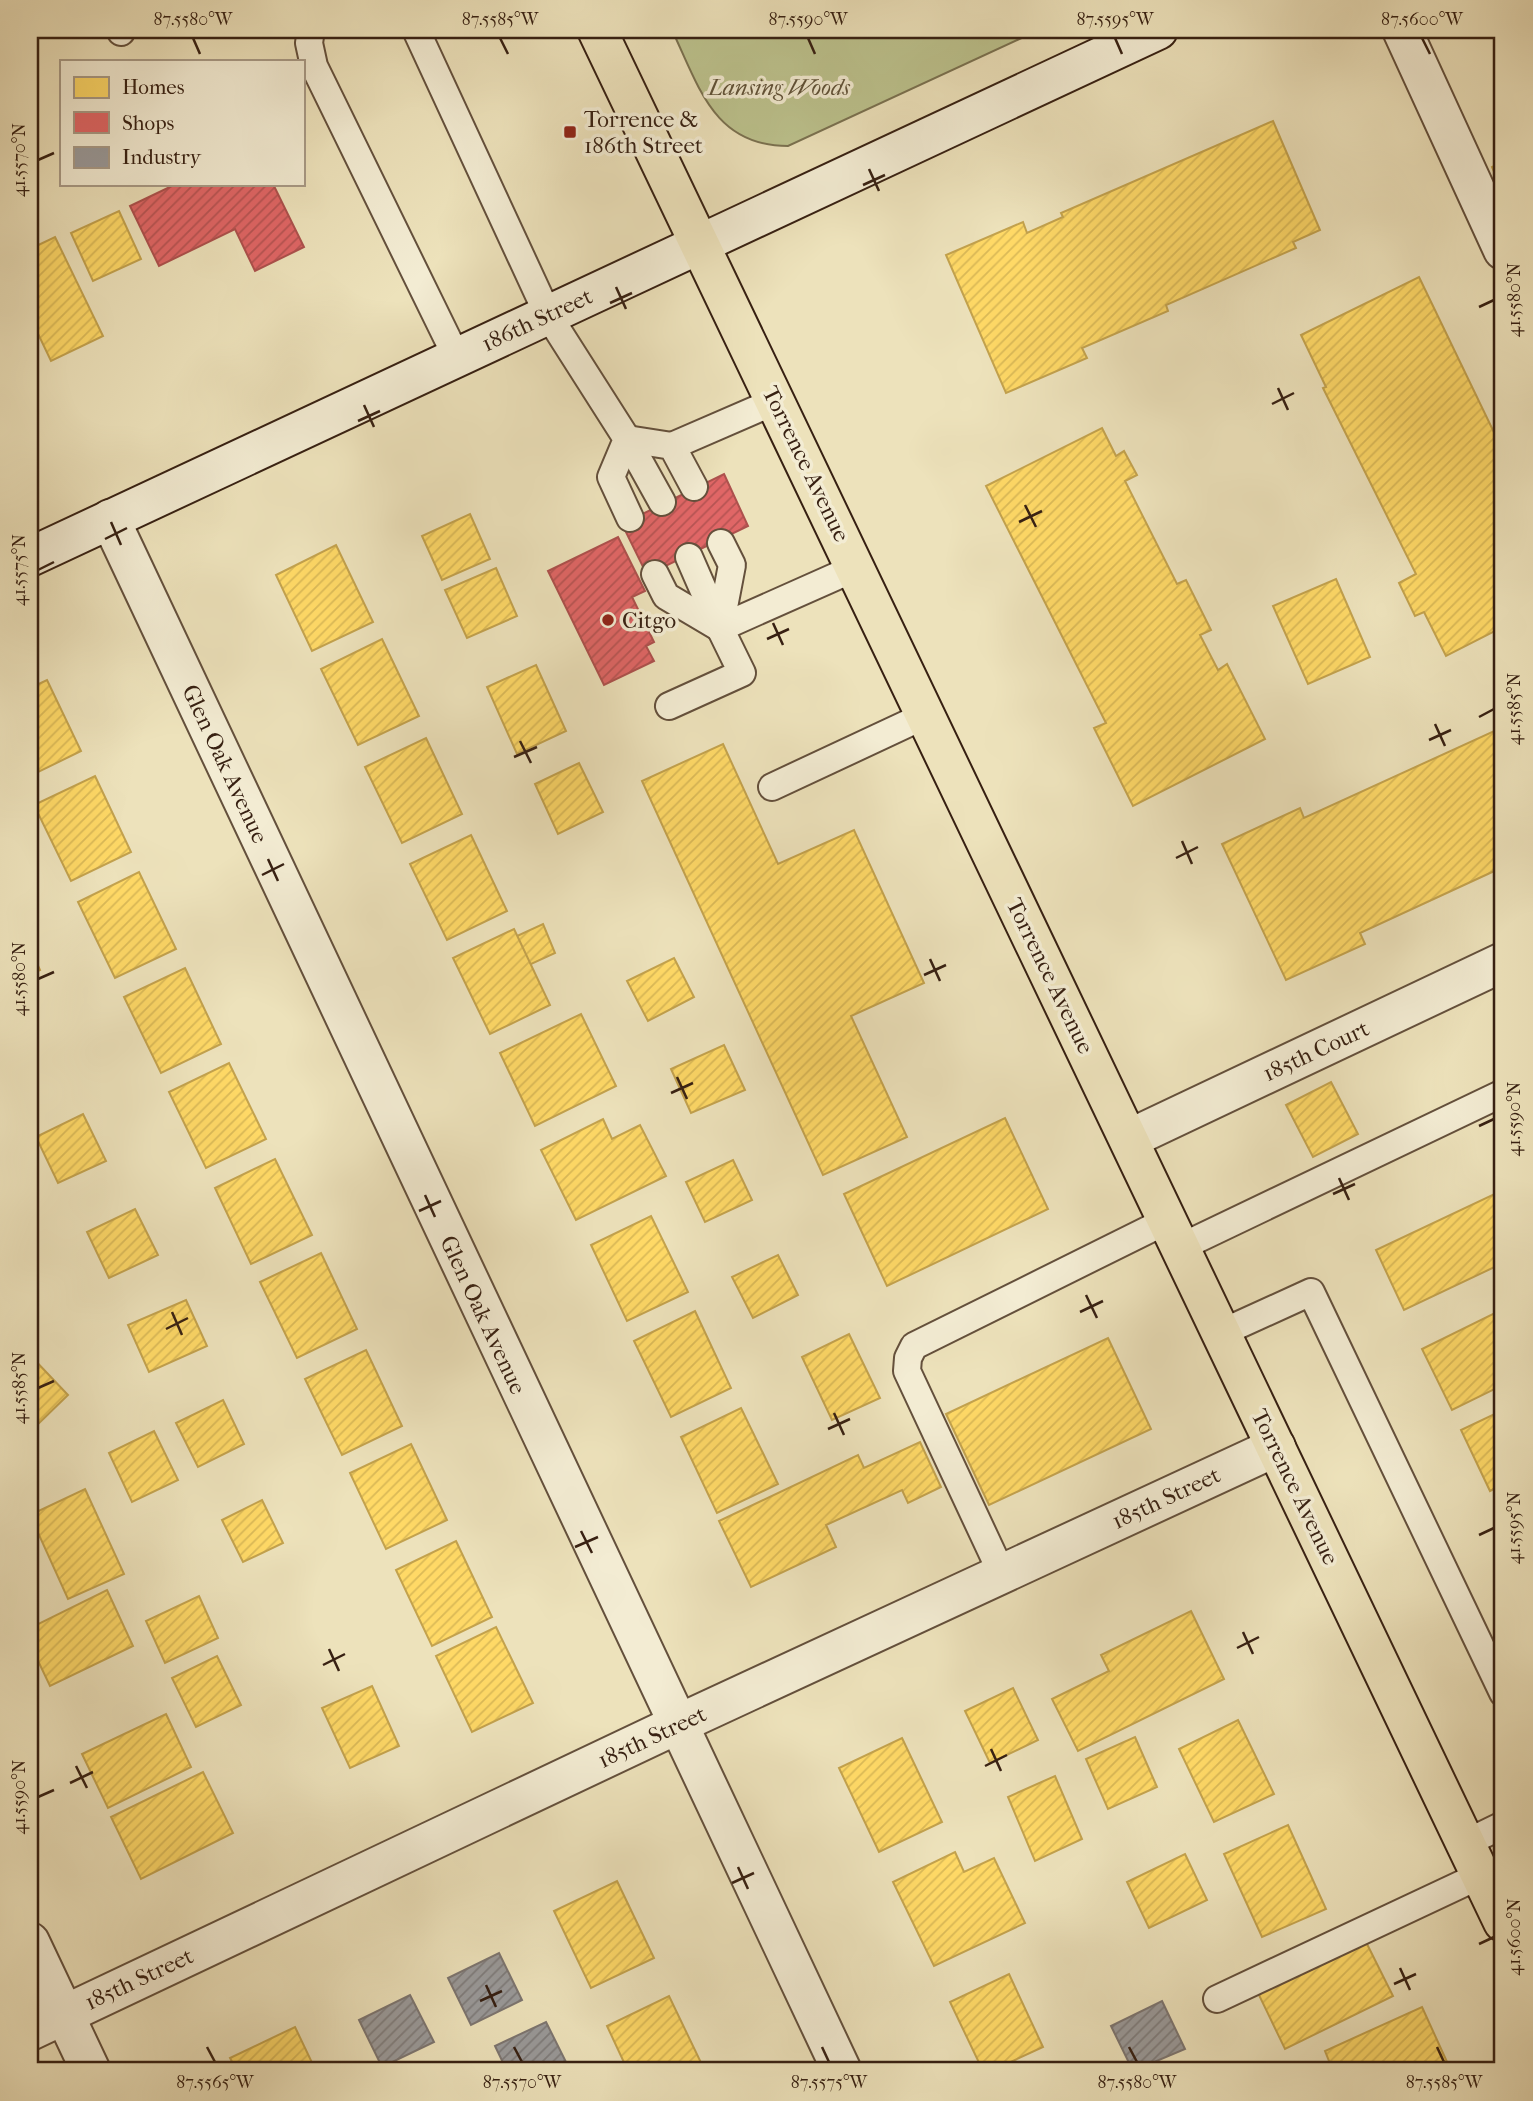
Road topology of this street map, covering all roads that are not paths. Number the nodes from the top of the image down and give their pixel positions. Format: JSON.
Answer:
{"nodes":[{"id":1,"x":312,"y":30,"type":"edge"},
{"id":2,"x":416,"y":30,"type":"edge"},
{"id":3,"x":597,"y":30,"type":"edge"},
{"id":4,"x":1158,"y":30,"type":"edge"},
{"id":5,"x":1402,"y":30,"type":"edge"},
{"id":6,"x":700,"y":243,"type":"junction"},
{"id":7,"x":1503,"y":250,"type":"edge"},
{"id":8,"x":548,"y":315,"type":"junction"},
{"id":9,"x":457,"y":358,"type":"junction"},
{"id":10,"x":776,"y":401,"type":"junction"},
{"id":11,"x":627,"y":439,"type":"junction"},
{"id":12,"x":672,"y":446,"type":"junction"},
{"id":13,"x":694,"y":486,"type":"dead end"},
{"id":14,"x":662,"y":502,"type":"dead end"},
{"id":15,"x":630,"y":518,"type":"dead end"},
{"id":16,"x":110,"y":519,"type":"junction"},
{"id":17,"x":721,"y":543,"type":"dead end"},
{"id":18,"x":30,"y":557,"type":"edge"},
{"id":19,"x":689,"y":557,"type":"dead end"},
{"id":20,"x":855,"y":568,"type":"junction"},
{"id":21,"x":655,"y":574,"type":"dead end"},
{"id":22,"x":720,"y":628,"type":"junction"},
{"id":23,"x":669,"y":706,"type":"dead end"},
{"id":24,"x":926,"y":715,"type":"junction"},
{"id":25,"x":772,"y":787,"type":"dead end"},
{"id":26,"x":1503,"y":962,"type":"edge"},
{"id":27,"x":1503,"y":1093,"type":"edge"},
{"id":28,"x":1129,"y":1139,"type":"junction"},
{"id":29,"x":1174,"y":1234,"type":"junction"},
{"id":30,"x":1221,"y":1333,"type":"junction"},
{"id":31,"x":1276,"y":1447,"type":"junction"},
{"id":32,"x":1002,"y":1574,"type":"junction"},
{"id":33,"x":1503,"y":1693,"type":"edge"},
{"id":34,"x":676,"y":1725,"type":"junction"},
{"id":35,"x":1503,"y":1825,"type":"edge"},
{"id":36,"x":1474,"y":1859,"type":"junction"},
{"id":37,"x":1503,"y":1922,"type":"edge"},
{"id":38,"x":30,"y":1942,"type":"edge"},
{"id":39,"x":1217,"y":1999,"type":"dead end"},
{"id":40,"x":64,"y":2015,"type":"junction"},
{"id":41,"x":30,"y":2031,"type":"edge"},
{"id":42,"x":91,"y":2071,"type":"edge"},
{"id":43,"x":842,"y":2071,"type":"edge"}],
"edges":[{"from":1,"to":9,"type":"lane"},
{"from":2,"to":8,"type":"lane"},
{"from":3,"to":6,"type":"main road","name":"Torrence Avenue"},
{"from":4,"to":6,"type":"street","name":"186th Street"},
{"from":5,"to":7,"type":"street"},
{"from":6,"to":8,"type":"street","name":"186th Street"},
{"from":6,"to":10,"type":"main road","name":"Torrence Avenue"},
{"from":8,"to":9,"type":"street","name":"186th Street"},
{"from":8,"to":11,"type":"lane"},
{"from":9,"to":16,"type":"street","name":"186th Street"},
{"from":10,"to":12,"type":"lane"},
{"from":10,"to":20,"type":"main road","name":"Torrence Avenue"},
{"from":11,"to":12,"type":"lane"},
{"from":11,"to":14,"type":"lane"},
{"from":11,"to":15,"type":"lane"},
{"from":12,"to":13,"type":"lane"},
{"from":16,"to":18,"type":"street","name":"186th Street"},
{"from":16,"to":34,"type":"street","name":"Glen Oak Avenue"},
{"from":17,"to":22,"type":"lane"},
{"from":19,"to":22,"type":"lane"},
{"from":20,"to":22,"type":"lane"},
{"from":20,"to":24,"type":"main road","name":"Torrence Avenue"},
{"from":21,"to":22,"type":"lane"},
{"from":22,"to":23,"type":"lane"},
{"from":24,"to":25,"type":"lane"},
{"from":24,"to":28,"type":"main road","name":"Torrence Avenue"},
{"from":26,"to":28,"type":"street","name":"185th Court"},
{"from":27,"to":29,"type":"lane"},
{"from":28,"to":29,"type":"main road","name":"Torrence Avenue"},
{"from":29,"to":30,"type":"main road","name":"Torrence Avenue"},
{"from":29,"to":32,"type":"lane"},
{"from":30,"to":31,"type":"main road","name":"Torrence Avenue"},
{"from":30,"to":33,"type":"lane"},
{"from":31,"to":32,"type":"street","name":"185th Street"},
{"from":31,"to":36,"type":"main road","name":"Torrence Avenue"},
{"from":32,"to":34,"type":"street","name":"185th Street"},
{"from":34,"to":40,"type":"street","name":"185th Street"},
{"from":34,"to":43,"type":"street","name":"Glen Oak Avenue"},
{"from":35,"to":36,"type":"lane"},
{"from":36,"to":37,"type":"main road","name":"Torrence Avenue"},
{"from":36,"to":39,"type":"lane"},
{"from":38,"to":40,"type":"street"},
{"from":40,"to":41,"type":"street","name":"185th Street"},
{"from":40,"to":42,"type":"street"}]}
